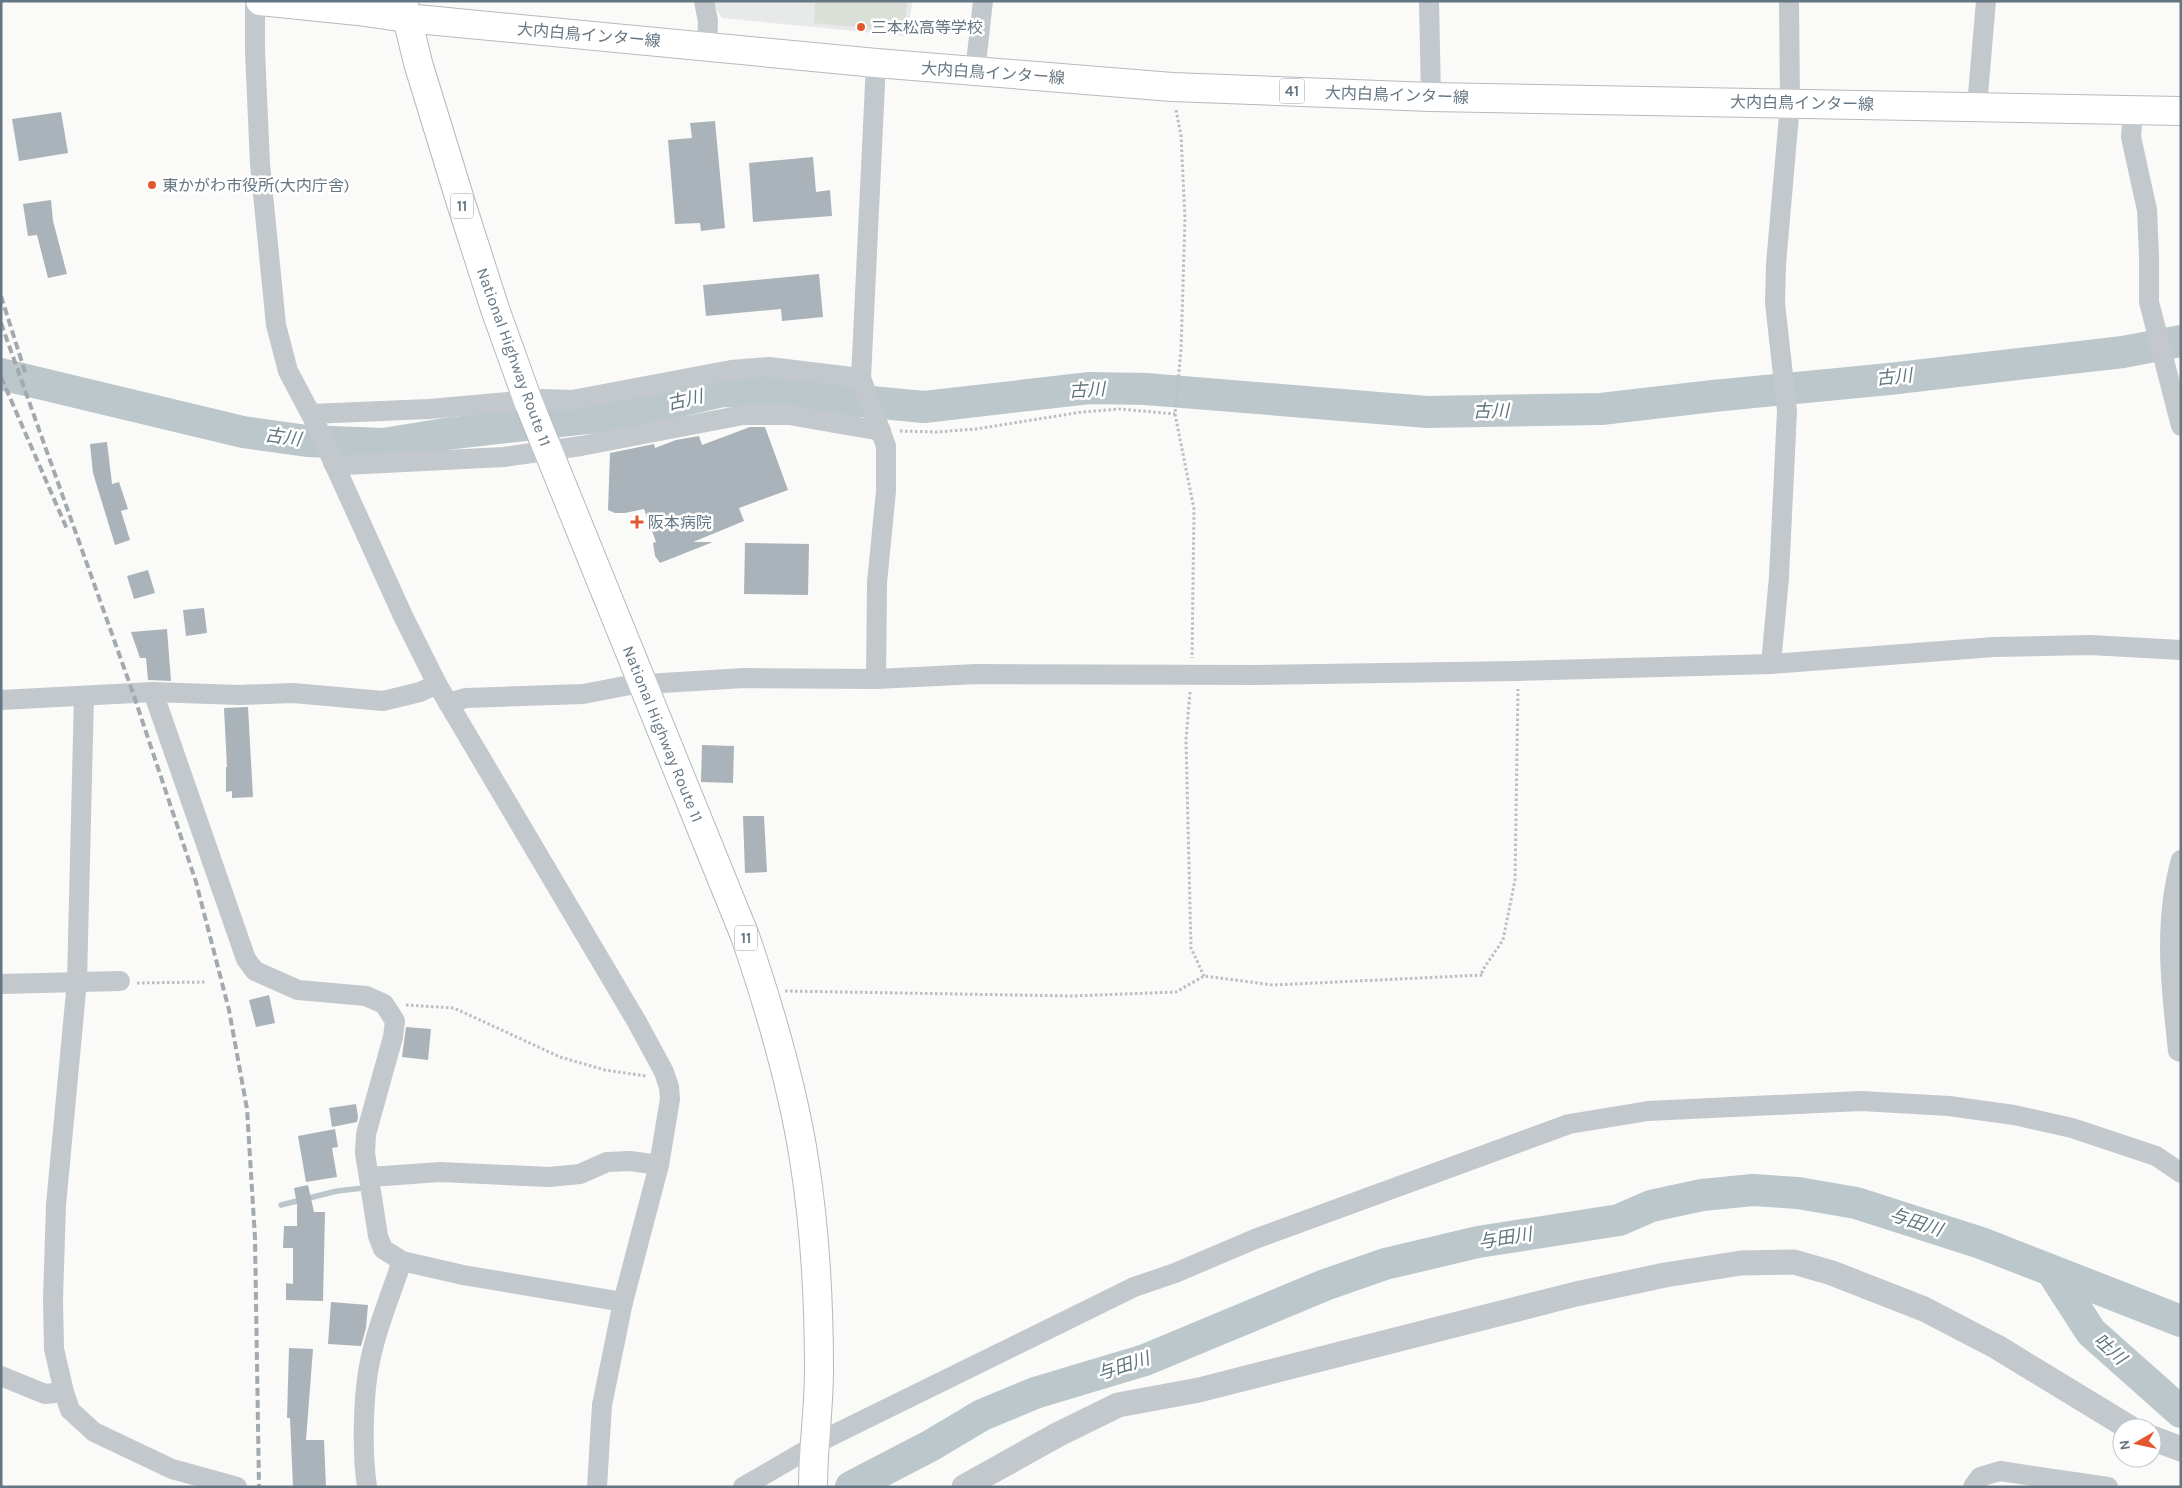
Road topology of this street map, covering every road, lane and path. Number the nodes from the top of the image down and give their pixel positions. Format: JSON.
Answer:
{"nodes":[{"id":1,"x":255,"y":1,"type":"edge"},
{"id":2,"x":260,"y":1,"type":"edge"},
{"id":3,"x":704,"y":1,"type":"edge"},
{"id":4,"x":983,"y":1,"type":"edge"},
{"id":5,"x":1429,"y":1,"type":"edge"},
{"id":6,"x":1789,"y":1,"type":"edge"},
{"id":7,"x":1986,"y":1,"type":"edge"},
{"id":8,"x":404,"y":9,"type":"edge"},
{"id":9,"x":707,"y":46,"type":"junction"},
{"id":10,"x":876,"y":63,"type":"junction"},
{"id":11,"x":975,"y":72,"type":"junction"},
{"id":12,"x":1172,"y":87,"type":"junction"},
{"id":13,"x":1431,"y":96,"type":"junction"},
{"id":14,"x":1790,"y":104,"type":"junction"},
{"id":15,"x":1977,"y":106,"type":"junction"},
{"id":16,"x":2133,"y":110,"type":"junction"},
{"id":17,"x":2181,"y":111,"type":"edge"},
{"id":18,"x":862,"y":381,"type":"junction"},
{"id":19,"x":529,"y":404,"type":"junction"},
{"id":20,"x":1175,"y":414,"type":"junction"},
{"id":21,"x":314,"y":419,"type":"junction"},
{"id":22,"x":879,"y":426,"type":"junction"},
{"id":23,"x":2181,"y":426,"type":"edge"},
{"id":24,"x":547,"y":447,"type":"junction"},
{"id":25,"x":332,"y":460,"type":"junction"},
{"id":26,"x":2181,"y":650,"type":"edge"},
{"id":27,"x":1771,"y":664,"type":"junction"},
{"id":28,"x":1518,"y":671,"type":"junction"},
{"id":29,"x":1192,"y":674,"type":"junction"},
{"id":30,"x":876,"y":679,"type":"junction"},
{"id":31,"x":437,"y":684,"type":"junction"},
{"id":32,"x":644,"y":684,"type":"junction"},
{"id":33,"x":153,"y":692,"type":"junction"},
{"id":34,"x":84,"y":696,"type":"junction"},
{"id":35,"x":1,"y":700,"type":"edge"},
{"id":36,"x":448,"y":703,"type":"junction"},
{"id":37,"x":2181,"y":860,"type":"edge"},
{"id":38,"x":2176,"y":957,"type":"edge"},
{"id":39,"x":1204,"y":976,"type":"junction"},
{"id":40,"x":120,"y":981,"type":"joint"},
{"id":41,"x":77,"y":982,"type":"junction"},
{"id":42,"x":206,"y":982,"type":"dead end"},
{"id":43,"x":1,"y":984,"type":"edge"},
{"id":44,"x":764,"y":990,"type":"junction"},
{"id":45,"x":384,"y":1004,"type":"junction"},
{"id":46,"x":2181,"y":1052,"type":"edge"},
{"id":47,"x":664,"y":1072,"type":"junction"},
{"id":48,"x":659,"y":1165,"type":"junction"},
{"id":49,"x":2181,"y":1173,"type":"edge"},
{"id":50,"x":370,"y":1177,"type":"junction"},
{"id":51,"x":402,"y":1261,"type":"junction"},
{"id":52,"x":623,"y":1302,"type":"junction"},
{"id":53,"x":1,"y":1376,"type":"edge"},
{"id":54,"x":64,"y":1392,"type":"junction"},
{"id":55,"x":2114,"y":1418,"type":"edge"},
{"id":56,"x":2162,"y":1442,"type":"edge"},
{"id":57,"x":2181,"y":1450,"type":"edge"},
{"id":58,"x":813,"y":1465,"type":"edge"},
{"id":59,"x":237,"y":1487,"type":"edge"},
{"id":60,"x":367,"y":1487,"type":"edge"},
{"id":61,"x":596,"y":1487,"type":"edge"},
{"id":62,"x":743,"y":1487,"type":"edge"},
{"id":63,"x":964,"y":1487,"type":"edge"},
{"id":64,"x":1973,"y":1487,"type":"edge"},
{"id":65,"x":2108,"y":1487,"type":"edge"}],
"edges":[{"from":1,"to":21,"type":"street"},
{"from":2,"to":8,"type":"main road","name":"大内白鳥インター線"},
{"from":3,"to":9,"type":"street"},
{"from":4,"to":11,"type":"street"},
{"from":5,"to":13,"type":"street"},
{"from":6,"to":14,"type":"street"},
{"from":7,"to":15,"type":"street"},
{"from":8,"to":9,"type":"main road","name":"大内白鳥インター線","number":"41"},
{"from":8,"to":19,"type":"main road","name":"National Highway Route 11","number":"11"},
{"from":9,"to":10,"type":"main road","name":"大内白鳥インター線","number":"41"},
{"from":10,"to":11,"type":"main road","name":"大内白鳥インター線","number":"41"},
{"from":10,"to":18,"type":"street"},
{"from":11,"to":12,"type":"main road","name":"大内白鳥インター線","number":"41"},
{"from":12,"to":13,"type":"main road","name":"大内白鳥インター線","number":"41"},
{"from":12,"to":20,"type":"path"},
{"from":13,"to":14,"type":"main road","name":"大内白鳥インター線","number":"41"},
{"from":14,"to":15,"type":"main road","name":"大内白鳥インター線","number":"41"},
{"from":14,"to":27,"type":"street"},
{"from":15,"to":16,"type":"main road","name":"大内白鳥インター線","number":"41"},
{"from":16,"to":17,"type":"main road","name":"大内白鳥インター線","number":"41"},
{"from":16,"to":23,"type":"street"},
{"from":18,"to":19,"type":"street"},
{"from":18,"to":22,"type":"street"},
{"from":19,"to":21,"type":"street"},
{"from":19,"to":24,"type":"main road","name":"National Highway Route 11","number":"11"},
{"from":20,"to":22,"type":"path"},
{"from":20,"to":29,"type":"path"},
{"from":21,"to":25,"type":"street"},
{"from":22,"to":24,"type":"street"},
{"from":22,"to":30,"type":"street"},
{"from":24,"to":25,"type":"street"},
{"from":24,"to":32,"type":"main road","name":"National Highway Route 11","number":"11"},
{"from":25,"to":31,"type":"street"},
{"from":26,"to":27,"type":"street"},
{"from":27,"to":28,"type":"street"},
{"from":28,"to":29,"type":"street"},
{"from":28,"to":39,"type":"path"},
{"from":29,"to":30,"type":"street"},
{"from":29,"to":39,"type":"path"},
{"from":30,"to":32,"type":"street"},
{"from":31,"to":33,"type":"street"},
{"from":31,"to":36,"type":"street"},
{"from":32,"to":36,"type":"street"},
{"from":32,"to":44,"type":"main road","name":"National Highway Route 11","number":"11"},
{"from":33,"to":34,"type":"street"},
{"from":33,"to":45,"type":"street"},
{"from":34,"to":35,"type":"street"},
{"from":34,"to":41,"type":"street"},
{"from":36,"to":47,"type":"street"},
{"from":37,"to":38,"type":"street"},
{"from":38,"to":46,"type":"street"},
{"from":39,"to":44,"type":"path"},
{"from":40,"to":41,"type":"street"},
{"from":40,"to":42,"type":"path"},
{"from":41,"to":43,"type":"street"},
{"from":41,"to":54,"type":"street"},
{"from":44,"to":58,"type":"main road","name":"National Highway Route 11","number":"11"},
{"from":45,"to":47,"type":"path"},
{"from":45,"to":50,"type":"street"},
{"from":47,"to":48,"type":"street"},
{"from":48,"to":50,"type":"street"},
{"from":48,"to":52,"type":"street"},
{"from":49,"to":58,"type":"street"},
{"from":50,"to":51,"type":"street"},
{"from":51,"to":52,"type":"street"},
{"from":51,"to":60,"type":"street"},
{"from":52,"to":61,"type":"street"},
{"from":53,"to":54,"type":"street"},
{"from":54,"to":59,"type":"street"},
{"from":55,"to":63,"type":"street"},
{"from":56,"to":57,"type":"street"},
{"from":58,"to":62,"type":"street"},
{"from":64,"to":65,"type":"street"}]}
